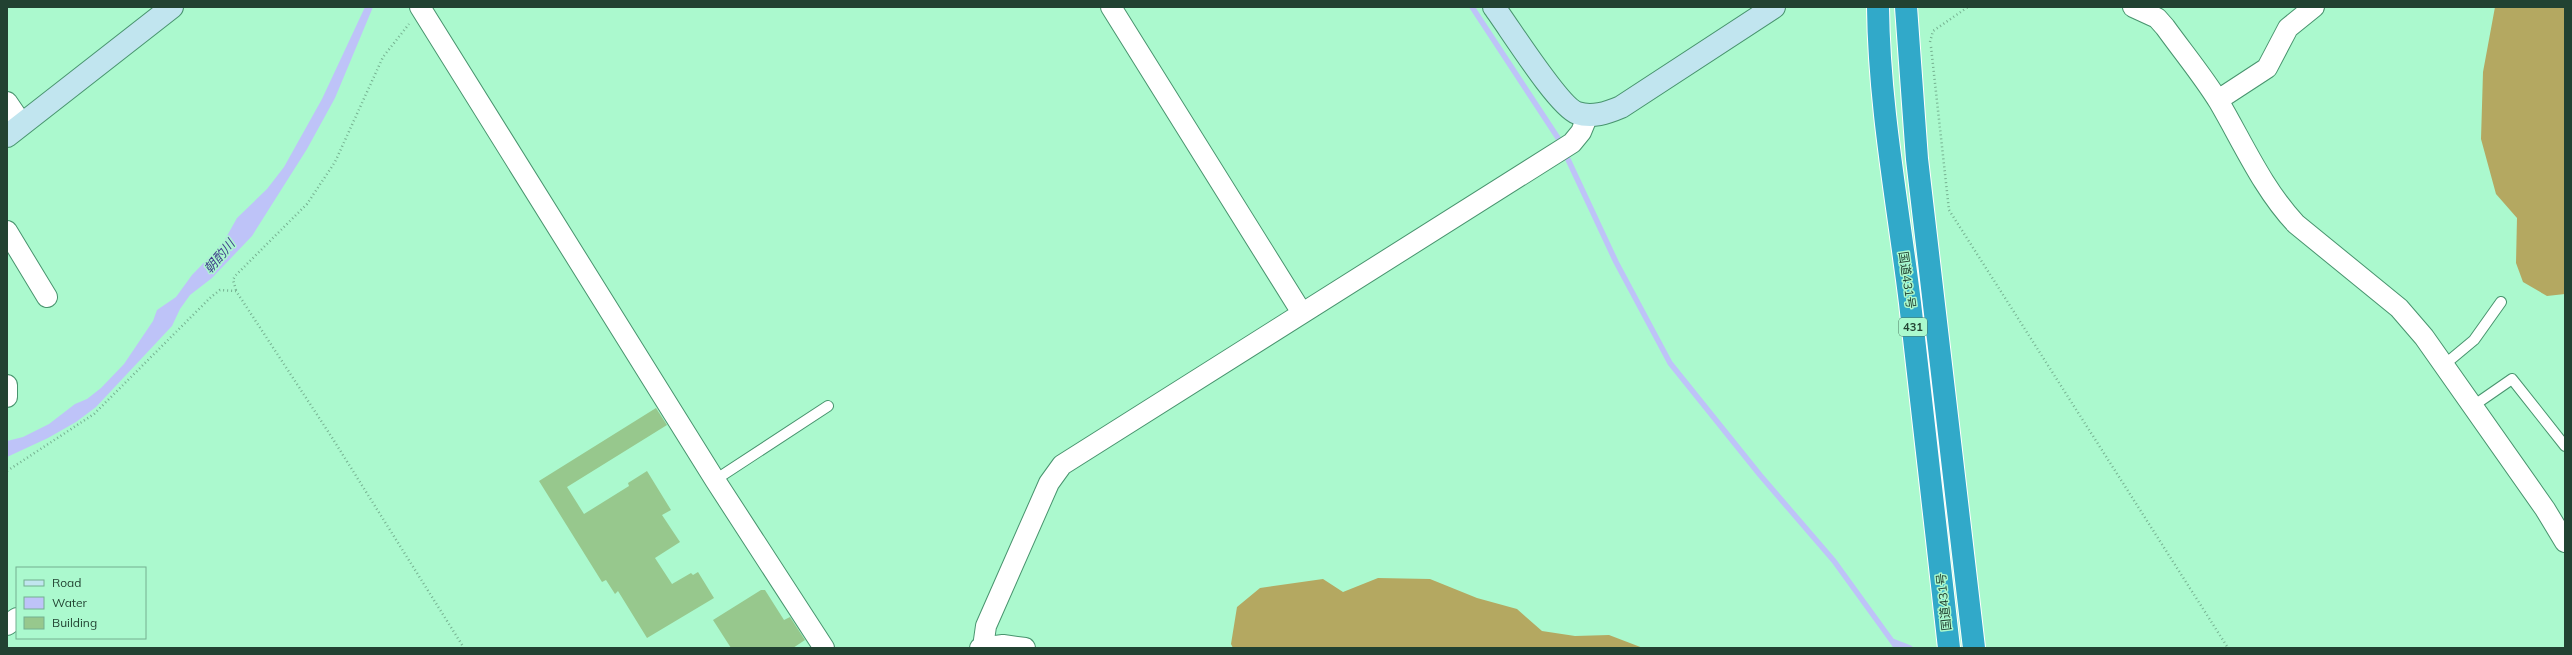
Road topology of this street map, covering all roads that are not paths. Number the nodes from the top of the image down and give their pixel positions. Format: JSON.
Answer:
{"nodes":[{"id":1,"x":172,"y":7,"type":"edge"},
{"id":2,"x":1111,"y":7,"type":"edge"},
{"id":3,"x":1494,"y":7,"type":"edge"},
{"id":4,"x":1774,"y":7,"type":"edge"},
{"id":5,"x":1878,"y":7,"type":"edge"},
{"id":6,"x":1906,"y":7,"type":"edge"},
{"id":7,"x":2137,"y":7,"type":"edge"},
{"id":8,"x":2314,"y":7,"type":"edge"},
{"id":9,"x":421,"y":10,"type":"edge"},
{"id":10,"x":2218,"y":100,"type":"junction"},
{"id":11,"x":7,"y":102,"type":"edge"},
{"id":12,"x":1588,"y":115,"type":"junction"},
{"id":13,"x":14,"y":130,"type":"edge"},
{"id":14,"x":7,"y":231,"type":"edge"},
{"id":15,"x":47,"y":297,"type":"dead end"},
{"id":16,"x":2501,"y":302,"type":"dead end"},
{"id":17,"x":1302,"y":313,"type":"junction"},
{"id":18,"x":2444,"y":365,"type":"junction"},
{"id":19,"x":7,"y":385,"type":"edge"},
{"id":20,"x":7,"y":397,"type":"edge"},
{"id":21,"x":828,"y":406,"type":"dead end"},
{"id":22,"x":2473,"y":406,"type":"junction"},
{"id":23,"x":2565,"y":446,"type":"edge"},
{"id":24,"x":715,"y":480,"type":"junction"},
{"id":25,"x":2564,"y":537,"type":"edge"},
{"id":26,"x":16,"y":619,"type":"edge"},
{"id":27,"x":7,"y":625,"type":"edge"},
{"id":28,"x":982,"y":647,"type":"edge"},
{"id":29,"x":824,"y":648,"type":"edge"},
{"id":30,"x":1025,"y":648,"type":"edge"},
{"id":31,"x":1949,"y":648,"type":"edge"},
{"id":32,"x":1974,"y":648,"type":"edge"}],
"edges":[{"from":1,"to":13,"type":"street"},
{"from":2,"to":17,"type":"street"},
{"from":3,"to":12,"type":"street"},
{"from":4,"to":12,"type":"street"},
{"from":5,"to":31,"type":"highway","name":"国道431号","number":"431"},
{"from":6,"to":32,"type":"highway","name":"国道431号","number":"431"},
{"from":7,"to":10,"type":"street"},
{"from":8,"to":10,"type":"street"},
{"from":9,"to":24,"type":"street"},
{"from":10,"to":18,"type":"street"},
{"from":11,"to":13,"type":"street"},
{"from":12,"to":17,"type":"street"},
{"from":14,"to":15,"type":"street"},
{"from":16,"to":18,"type":"lane"},
{"from":17,"to":28,"type":"street"},
{"from":18,"to":22,"type":"street"},
{"from":19,"to":20,"type":"street"},
{"from":21,"to":24,"type":"lane"},
{"from":22,"to":23,"type":"lane"},
{"from":22,"to":25,"type":"street"},
{"from":24,"to":29,"type":"street"},
{"from":26,"to":27,"type":"street"},
{"from":28,"to":30,"type":"street"}]}
